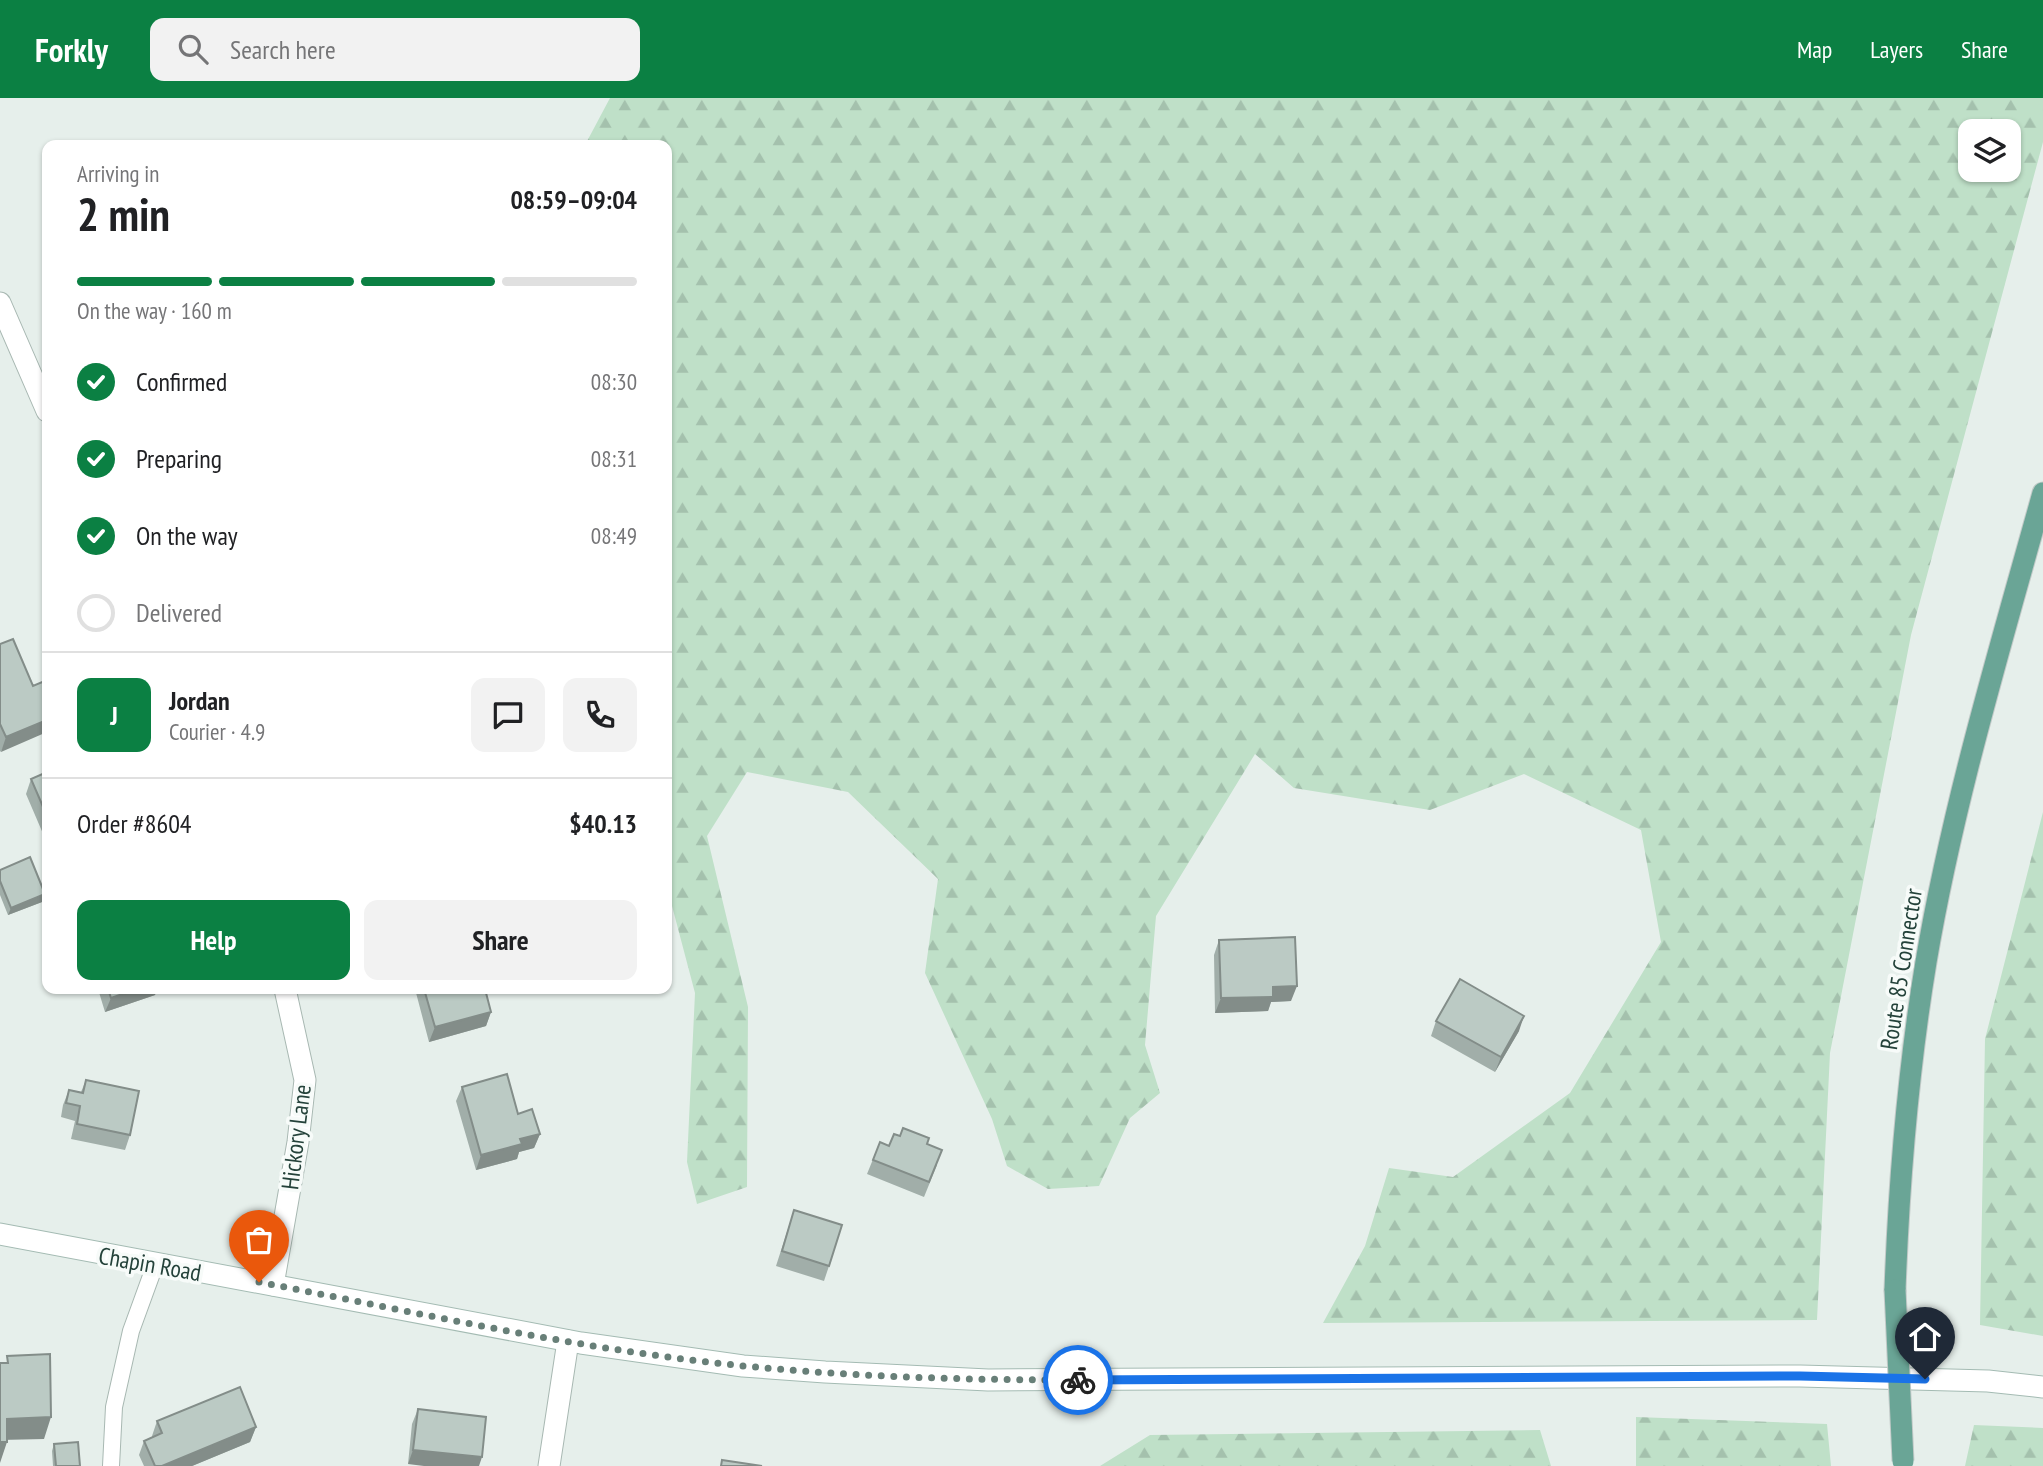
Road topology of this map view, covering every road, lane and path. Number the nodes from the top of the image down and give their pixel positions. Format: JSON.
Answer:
{"nodes":[{"id":1,"x":0,"y":303,"type":"edge"},
{"id":2,"x":42,"y":400,"type":"edge"},
{"id":3,"x":2043,"y":493,"type":"edge"},
{"id":4,"x":286,"y":994,"type":"edge"},
{"id":5,"x":0,"y":1234,"type":"edge"},
{"id":6,"x":155,"y":1265,"type":"junction"},
{"id":7,"x":273,"y":1285,"type":"junction"},
{"id":8,"x":568,"y":1341,"type":"junction"},
{"id":9,"x":2043,"y":1387,"type":"edge"},
{"id":10,"x":1903,"y":1463,"type":"edge"},
{"id":11,"x":111,"y":1466,"type":"edge"},
{"id":12,"x":549,"y":1466,"type":"edge"}],
"edges":[{"from":1,"to":2,"type":"street"},
{"from":3,"to":10,"type":"main road","name":"Route 85 Connector","bridge":true},
{"from":4,"to":7,"type":"street","name":"Hickory Lane"},
{"from":5,"to":6,"type":"street","name":"Chapin Road"},
{"from":6,"to":7,"type":"street","name":"Chapin Road"},
{"from":6,"to":11,"type":"lane"},
{"from":7,"to":8,"type":"street","name":"Chapin Road"},
{"from":8,"to":9,"type":"street","name":"Chapin Road"},
{"from":8,"to":12,"type":"street"}]}
